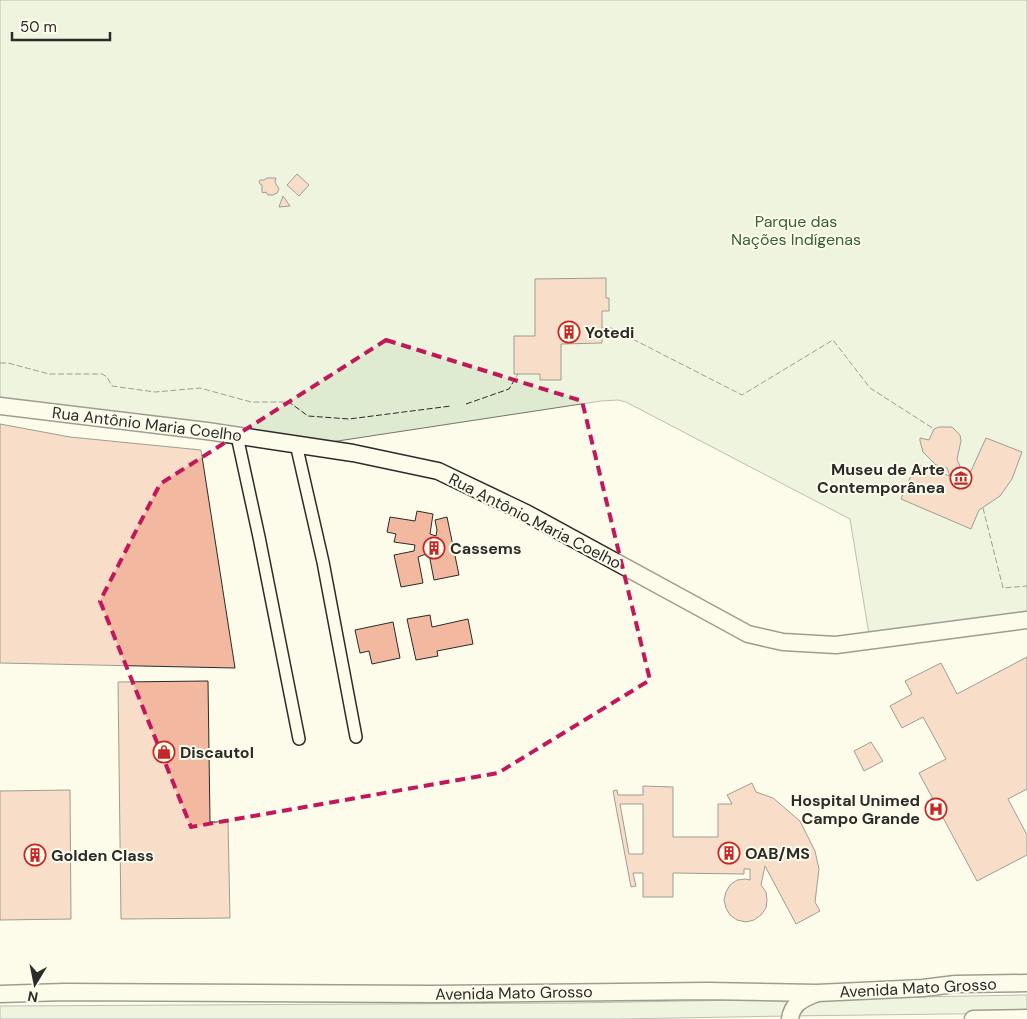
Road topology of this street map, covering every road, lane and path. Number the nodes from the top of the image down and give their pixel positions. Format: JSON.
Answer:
{"nodes":[{"id":1,"x":0,"y":406,"type":"edge"},
{"id":2,"x":238,"y":436,"type":"junction"},
{"id":3,"x":296,"y":444,"type":"junction"},
{"id":4,"x":1027,"y":620,"type":"edge"},
{"id":5,"x":356,"y":737,"type":"dead end"},
{"id":6,"x":298,"y":739,"type":"dead end"},
{"id":7,"x":1027,"y":983,"type":"edge"},
{"id":8,"x":817,"y":993,"type":"junction"},
{"id":9,"x":0,"y":994,"type":"edge"},
{"id":10,"x":790,"y":1019,"type":"edge"},
{"id":11,"x":973,"y":1019,"type":"edge"},
{"id":12,"x":1025,"y":1019,"type":"edge"}],
"edges":[{"from":1,"to":2,"type":"main road","name":"Rua Antônio Maria Coelho"},
{"from":2,"to":3,"type":"main road","name":"Rua Antônio Maria Coelho"},
{"from":2,"to":6,"type":"street"},
{"from":3,"to":4,"type":"main road","name":"Rua Antônio Maria Coelho"},
{"from":3,"to":5,"type":"street"},
{"from":7,"to":8,"type":"main road","name":"Avenida Mato Grosso"},
{"from":8,"to":9,"type":"main road","name":"Avenida Mato Grosso"},
{"from":8,"to":10,"type":"main road"},
{"from":11,"to":12,"type":"main road","name":"Avenida Mato Grosso"}]}
